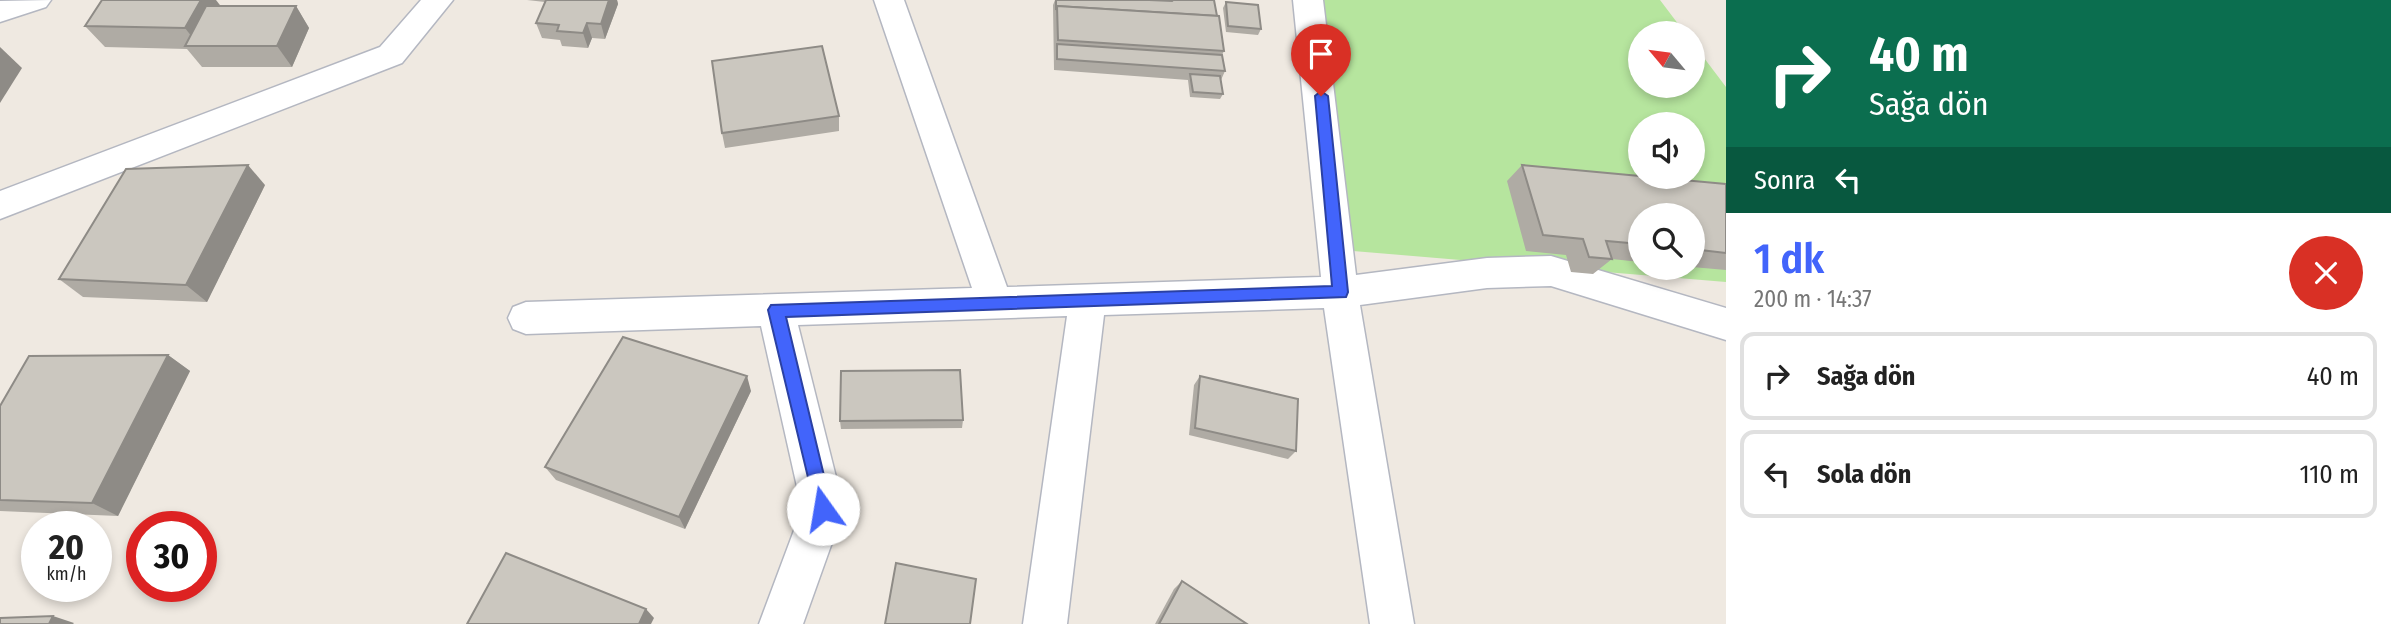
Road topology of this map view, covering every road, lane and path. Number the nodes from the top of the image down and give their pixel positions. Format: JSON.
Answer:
{"nodes":[{"id":1,"x":36,"y":0,"type":"edge"},
{"id":2,"x":438,"y":0,"type":"edge"},
{"id":3,"x":889,"y":0,"type":"edge"},
{"id":4,"x":1308,"y":0,"type":"edge"},
{"id":5,"x":0,"y":12,"type":"edge"},
{"id":6,"x":0,"y":205,"type":"edge"},
{"id":7,"x":1340,"y":292,"type":"junction"},
{"id":8,"x":1087,"y":300,"type":"junction"},
{"id":9,"x":995,"y":303,"type":"junction"},
{"id":10,"x":776,"y":310,"type":"junction"},
{"id":11,"x":526,"y":318,"type":"dead end"},
{"id":12,"x":1726,"y":324,"type":"edge"},
{"id":13,"x":781,"y":624,"type":"edge"},
{"id":14,"x":1045,"y":624,"type":"edge"},
{"id":15,"x":1392,"y":624,"type":"edge"}],
"edges":[{"from":1,"to":5,"type":"street"},
{"from":2,"to":6,"type":"street"},
{"from":3,"to":9,"type":"street"},
{"from":4,"to":7,"type":"street"},
{"from":7,"to":8,"type":"street"},
{"from":7,"to":12,"type":"street"},
{"from":7,"to":15,"type":"street"},
{"from":8,"to":9,"type":"street"},
{"from":8,"to":14,"type":"street"},
{"from":9,"to":10,"type":"street"},
{"from":10,"to":11,"type":"street"},
{"from":10,"to":13,"type":"street"}]}
